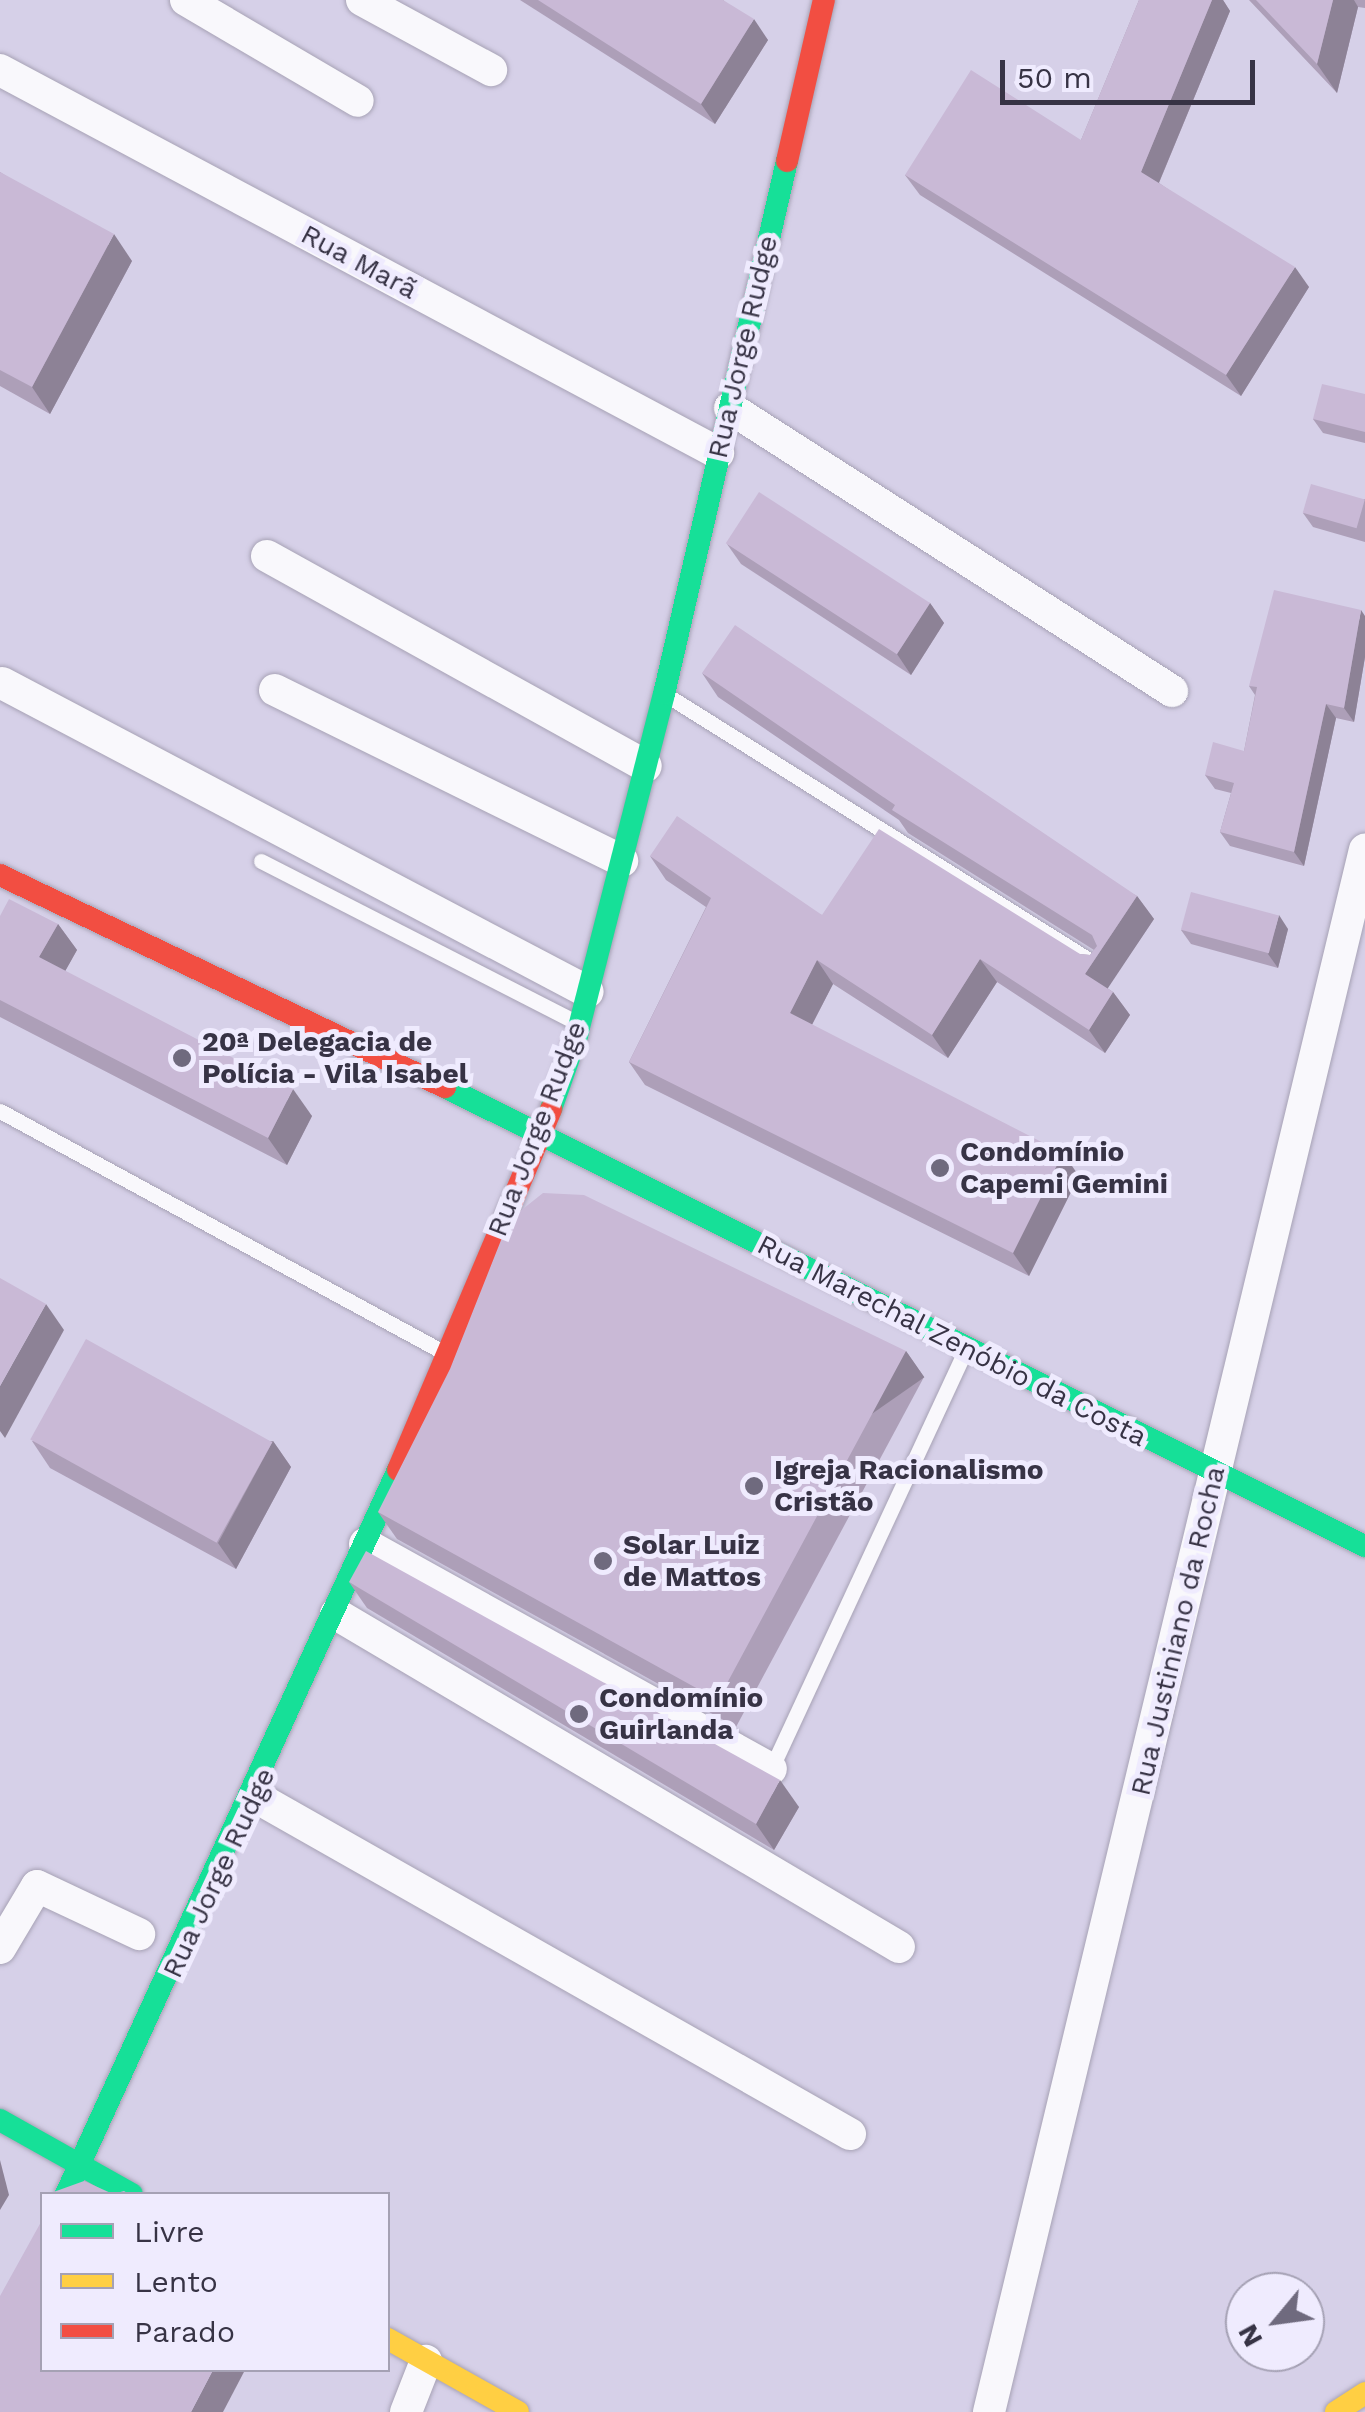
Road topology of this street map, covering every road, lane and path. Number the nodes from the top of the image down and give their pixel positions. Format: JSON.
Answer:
{"nodes":[{"id":1,"x":186,"y":0,"type":"edge"},
{"id":2,"x":362,"y":0,"type":"edge"},
{"id":3,"x":824,"y":0,"type":"edge"},
{"id":4,"x":0,"y":70,"type":"edge"},
{"id":5,"x":492,"y":70,"type":"dead end"},
{"id":6,"x":358,"y":102,"type":"dead end"},
{"id":7,"x":730,"y":408,"type":"junction"},
{"id":8,"x":718,"y":453,"type":"junction"},
{"id":9,"x":267,"y":556,"type":"dead end"},
{"id":10,"x":2,"y":684,"type":"edge"},
{"id":11,"x":275,"y":690,"type":"dead end"},
{"id":12,"x":1172,"y":690,"type":"dead end"},
{"id":13,"x":664,"y":694,"type":"junction"},
{"id":14,"x":646,"y":766,"type":"junction"},
{"id":15,"x":1365,"y":850,"type":"edge"},
{"id":16,"x":262,"y":861,"type":"dead end"},
{"id":17,"x":622,"y":861,"type":"junction"},
{"id":18,"x":0,"y":875,"type":"edge"},
{"id":19,"x":1102,"y":968,"type":"edge"},
{"id":20,"x":588,"y":992,"type":"junction"},
{"id":21,"x":579,"y":1024,"type":"junction"},
{"id":22,"x":0,"y":1111,"type":"edge"},
{"id":23,"x":542,"y":1133,"type":"junction"},
{"id":24,"x":967,"y":1349,"type":"junction"},
{"id":25,"x":445,"y":1353,"type":"junction"},
{"id":26,"x":1213,"y":1474,"type":"junction"},
{"id":27,"x":365,"y":1544,"type":"junction"},
{"id":28,"x":1365,"y":1546,"type":"edge"},
{"id":29,"x":336,"y":1614,"type":"junction"},
{"id":30,"x":771,"y":1769,"type":"joint"},
{"id":31,"x":256,"y":1797,"type":"junction"},
{"id":32,"x":138,"y":1934,"type":"dead end"},
{"id":33,"x":899,"y":1947,"type":"dead end"},
{"id":34,"x":0,"y":1948,"type":"edge"},
{"id":35,"x":0,"y":2120,"type":"edge"},
{"id":36,"x":850,"y":2134,"type":"dead end"},
{"id":37,"x":81,"y":2165,"type":"junction"},
{"id":38,"x":67,"y":2192,"type":"edge"},
{"id":39,"x":128,"y":2192,"type":"edge"},
{"id":40,"x":390,"y":2340,"type":"edge"},
{"id":41,"x":426,"y":2361,"type":"junction"},
{"id":42,"x":1365,"y":2394,"type":"edge"},
{"id":43,"x":406,"y":2412,"type":"edge"},
{"id":44,"x":518,"y":2412,"type":"edge"},
{"id":45,"x":988,"y":2412,"type":"edge"},
{"id":46,"x":1336,"y":2412,"type":"edge"}],
"edges":[{"from":1,"to":6,"type":"street"},
{"from":2,"to":5,"type":"street"},
{"from":3,"to":7,"type":"street","name":"Rua Jorge Rudge"},
{"from":4,"to":8,"type":"street","name":"Rua Marã"},
{"from":7,"to":8,"type":"street","name":"Rua Jorge Rudge"},
{"from":7,"to":12,"type":"street"},
{"from":8,"to":13,"type":"street","name":"Rua Jorge Rudge"},
{"from":9,"to":14,"type":"street"},
{"from":10,"to":20,"type":"street"},
{"from":11,"to":17,"type":"street"},
{"from":13,"to":14,"type":"street","name":"Rua Jorge Rudge"},
{"from":13,"to":19,"type":"lane"},
{"from":14,"to":17,"type":"street","name":"Rua Jorge Rudge"},
{"from":15,"to":26,"type":"street","name":"Rua Justiniano da Rocha"},
{"from":16,"to":21,"type":"lane"},
{"from":17,"to":20,"type":"street","name":"Rua Jorge Rudge"},
{"from":18,"to":23,"type":"street","name":"Rua Marechal Zenóbio da Costa"},
{"from":20,"to":21,"type":"street","name":"Rua Jorge Rudge"},
{"from":21,"to":23,"type":"street","name":"Rua Jorge Rudge"},
{"from":22,"to":25,"type":"lane"},
{"from":23,"to":24,"type":"street","name":"Rua Marechal Zenóbio da Costa"},
{"from":23,"to":25,"type":"street","name":"Rua Jorge Rudge"},
{"from":24,"to":26,"type":"street","name":"Rua Marechal Zenóbio da Costa"},
{"from":24,"to":30,"type":"lane"},
{"from":25,"to":27,"type":"street","name":"Rua Jorge Rudge"},
{"from":26,"to":28,"type":"street","name":"Rua Marechal Zenóbio da Costa"},
{"from":26,"to":45,"type":"street","name":"Rua Justiniano da Rocha"},
{"from":27,"to":29,"type":"street","name":"Rua Jorge Rudge"},
{"from":27,"to":30,"type":"street"},
{"from":29,"to":31,"type":"street","name":"Rua Jorge Rudge"},
{"from":29,"to":33,"type":"street"},
{"from":31,"to":36,"type":"street"},
{"from":31,"to":37,"type":"street","name":"Rua Jorge Rudge"},
{"from":32,"to":34,"type":"street"},
{"from":35,"to":37,"type":"street"},
{"from":37,"to":38,"type":"street","name":"Rua Jorge Rudge"},
{"from":37,"to":39,"type":"street"},
{"from":40,"to":41,"type":"street"},
{"from":41,"to":43,"type":"street"},
{"from":41,"to":44,"type":"street"},
{"from":42,"to":46,"type":"street"}]}
